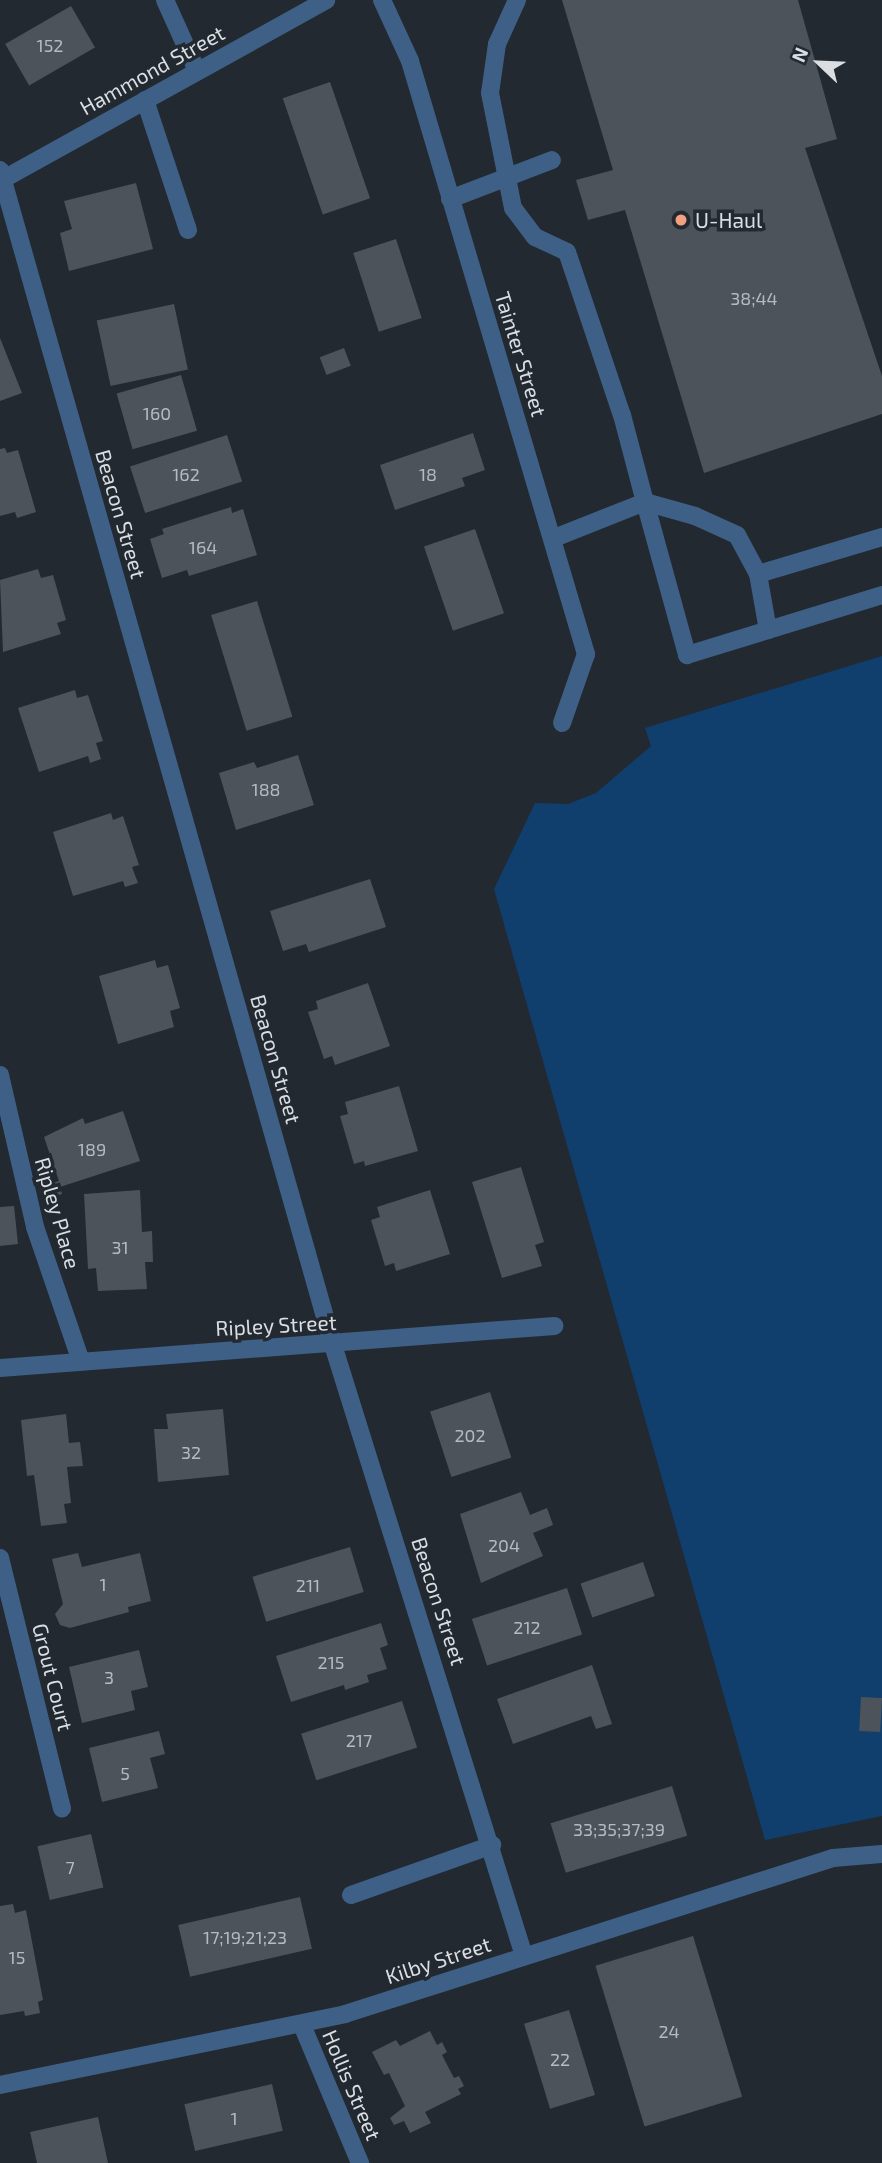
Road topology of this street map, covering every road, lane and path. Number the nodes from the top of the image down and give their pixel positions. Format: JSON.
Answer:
{"nodes":[{"id":1,"x":165,"y":0,"type":"edge"},
{"id":2,"x":326,"y":0,"type":"edge"},
{"id":3,"x":383,"y":0,"type":"edge"},
{"id":4,"x":517,"y":0,"type":"edge"},
{"id":5,"x":197,"y":71,"type":"junction"},
{"id":6,"x":145,"y":100,"type":"junction"},
{"id":7,"x":552,"y":160,"type":"dead end"},
{"id":8,"x":507,"y":175,"type":"junction"},
{"id":9,"x":1,"y":177,"type":"edge"},
{"id":10,"x":450,"y":199,"type":"junction"},
{"id":11,"x":188,"y":230,"type":"dead end"},
{"id":12,"x":645,"y":502,"type":"junction"},
{"id":13,"x":882,"y":537,"type":"edge"},
{"id":14,"x":554,"y":538,"type":"junction"},
{"id":15,"x":758,"y":573,"type":"junction"},
{"id":16,"x":882,"y":595,"type":"edge"},
{"id":17,"x":768,"y":630,"type":"junction"},
{"id":18,"x":562,"y":723,"type":"dead end"},
{"id":19,"x":0,"y":1075,"type":"edge"},
{"id":20,"x":554,"y":1326,"type":"dead end"},
{"id":21,"x":333,"y":1345,"type":"junction"},
{"id":22,"x":81,"y":1361,"type":"junction"},
{"id":23,"x":0,"y":1368,"type":"edge"},
{"id":24,"x":0,"y":1558,"type":"edge"},
{"id":25,"x":62,"y":1808,"type":"dead end"},
{"id":26,"x":492,"y":1845,"type":"junction"},
{"id":27,"x":882,"y":1854,"type":"edge"},
{"id":28,"x":351,"y":1895,"type":"dead end"},
{"id":29,"x":524,"y":1956,"type":"junction"},
{"id":30,"x":302,"y":2025,"type":"junction"},
{"id":31,"x":0,"y":2085,"type":"edge"},
{"id":32,"x":360,"y":2163,"type":"edge"}],
"edges":[{"from":1,"to":5,"type":"street"},
{"from":2,"to":5,"type":"street","name":"Hammond Street"},
{"from":3,"to":10,"type":"street","name":"Tainter Street"},
{"from":4,"to":8,"type":"street"},
{"from":5,"to":6,"type":"street","name":"Hammond Street"},
{"from":6,"to":9,"type":"street","name":"Hammond Street"},
{"from":6,"to":11,"type":"street"},
{"from":7,"to":8,"type":"street"},
{"from":8,"to":10,"type":"street"},
{"from":8,"to":12,"type":"street"},
{"from":9,"to":21,"type":"street","name":"Beacon Street"},
{"from":10,"to":14,"type":"street","name":"Tainter Street"},
{"from":12,"to":14,"type":"street"},
{"from":12,"to":15,"type":"street"},
{"from":12,"to":17,"type":"street"},
{"from":13,"to":15,"type":"street"},
{"from":14,"to":18,"type":"street","name":"Tainter Street"},
{"from":15,"to":17,"type":"street"},
{"from":16,"to":17,"type":"street"},
{"from":19,"to":22,"type":"street","name":"Ripley Place"},
{"from":20,"to":21,"type":"street","name":"Ripley Street"},
{"from":21,"to":22,"type":"street","name":"Ripley Street"},
{"from":21,"to":26,"type":"street","name":"Beacon Street"},
{"from":22,"to":23,"type":"street","name":"Ripley Street"},
{"from":24,"to":25,"type":"street","name":"Grout Court"},
{"from":26,"to":28,"type":"street"},
{"from":26,"to":29,"type":"street","name":"Beacon Street"},
{"from":27,"to":29,"type":"street","name":"Kilby Street"},
{"from":29,"to":30,"type":"street","name":"Kilby Street"},
{"from":30,"to":31,"type":"street","name":"Kilby Street"},
{"from":30,"to":32,"type":"street","name":"Hollis Street"}]}
